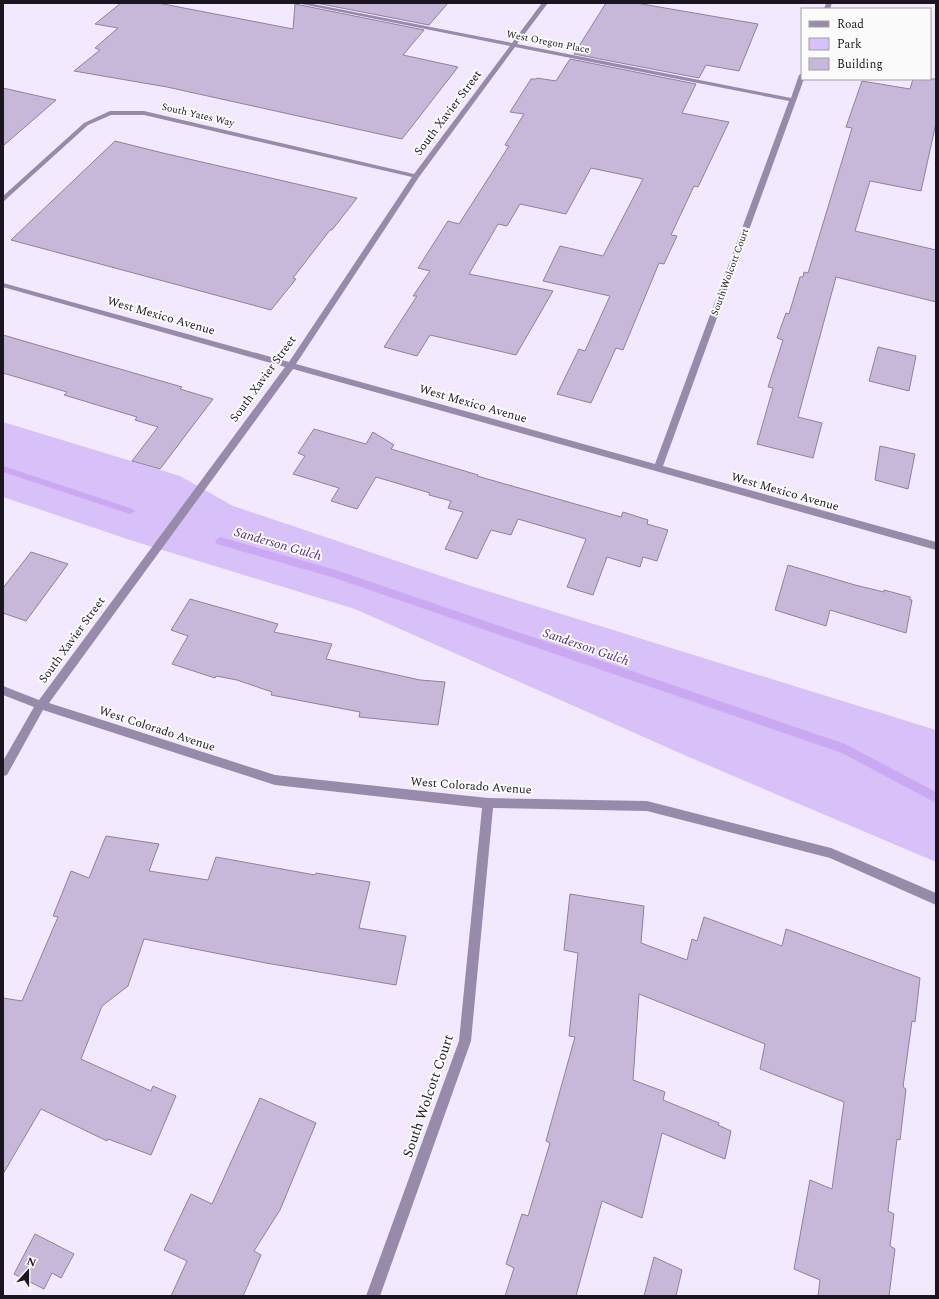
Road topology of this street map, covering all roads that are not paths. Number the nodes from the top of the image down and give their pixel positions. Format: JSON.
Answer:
{"nodes":[{"id":1,"x":299,"y":3,"type":"edge"},
{"id":2,"x":545,"y":3,"type":"edge"},
{"id":3,"x":515,"y":46,"type":"junction"},
{"id":4,"x":801,"y":78,"type":"edge"},
{"id":5,"x":792,"y":100,"type":"junction"},
{"id":6,"x":416,"y":176,"type":"junction"},
{"id":7,"x":3,"y":200,"type":"edge"},
{"id":8,"x":3,"y":284,"type":"edge"},
{"id":9,"x":290,"y":365,"type":"junction"},
{"id":10,"x":658,"y":469,"type":"junction"},
{"id":11,"x":936,"y":546,"type":"edge"},
{"id":12,"x":3,"y":690,"type":"edge"},
{"id":13,"x":41,"y":705,"type":"junction"},
{"id":14,"x":3,"y":770,"type":"edge"},
{"id":15,"x":488,"y":803,"type":"junction"},
{"id":16,"x":936,"y":899,"type":"edge"},
{"id":17,"x":373,"y":1296,"type":"edge"}],
"edges":[{"from":1,"to":3,"type":"street","name":"West Oregon Place"},
{"from":2,"to":3,"type":"street","name":"South Xavier Street"},
{"from":3,"to":5,"type":"street","name":"West Oregon Place"},
{"from":3,"to":6,"type":"street","name":"South Xavier Street"},
{"from":4,"to":5,"type":"street","name":"South Wolcott Court"},
{"from":5,"to":10,"type":"street","name":"South Wolcott Court"},
{"from":6,"to":7,"type":"street","name":"South Yates Way"},
{"from":6,"to":9,"type":"street","name":"South Xavier Street"},
{"from":8,"to":9,"type":"street","name":"West Mexico Avenue"},
{"from":9,"to":10,"type":"street","name":"West Mexico Avenue"},
{"from":9,"to":13,"type":"street","name":"South Xavier Street"},
{"from":10,"to":11,"type":"street","name":"West Mexico Avenue"},
{"from":12,"to":13,"type":"street","name":"West Colorado Avenue"},
{"from":13,"to":14,"type":"street","name":"South Xavier Street"},
{"from":13,"to":15,"type":"street","name":"West Colorado Avenue"},
{"from":15,"to":16,"type":"street","name":"West Colorado Avenue"},
{"from":15,"to":17,"type":"street","name":"South Wolcott Court"}]}
